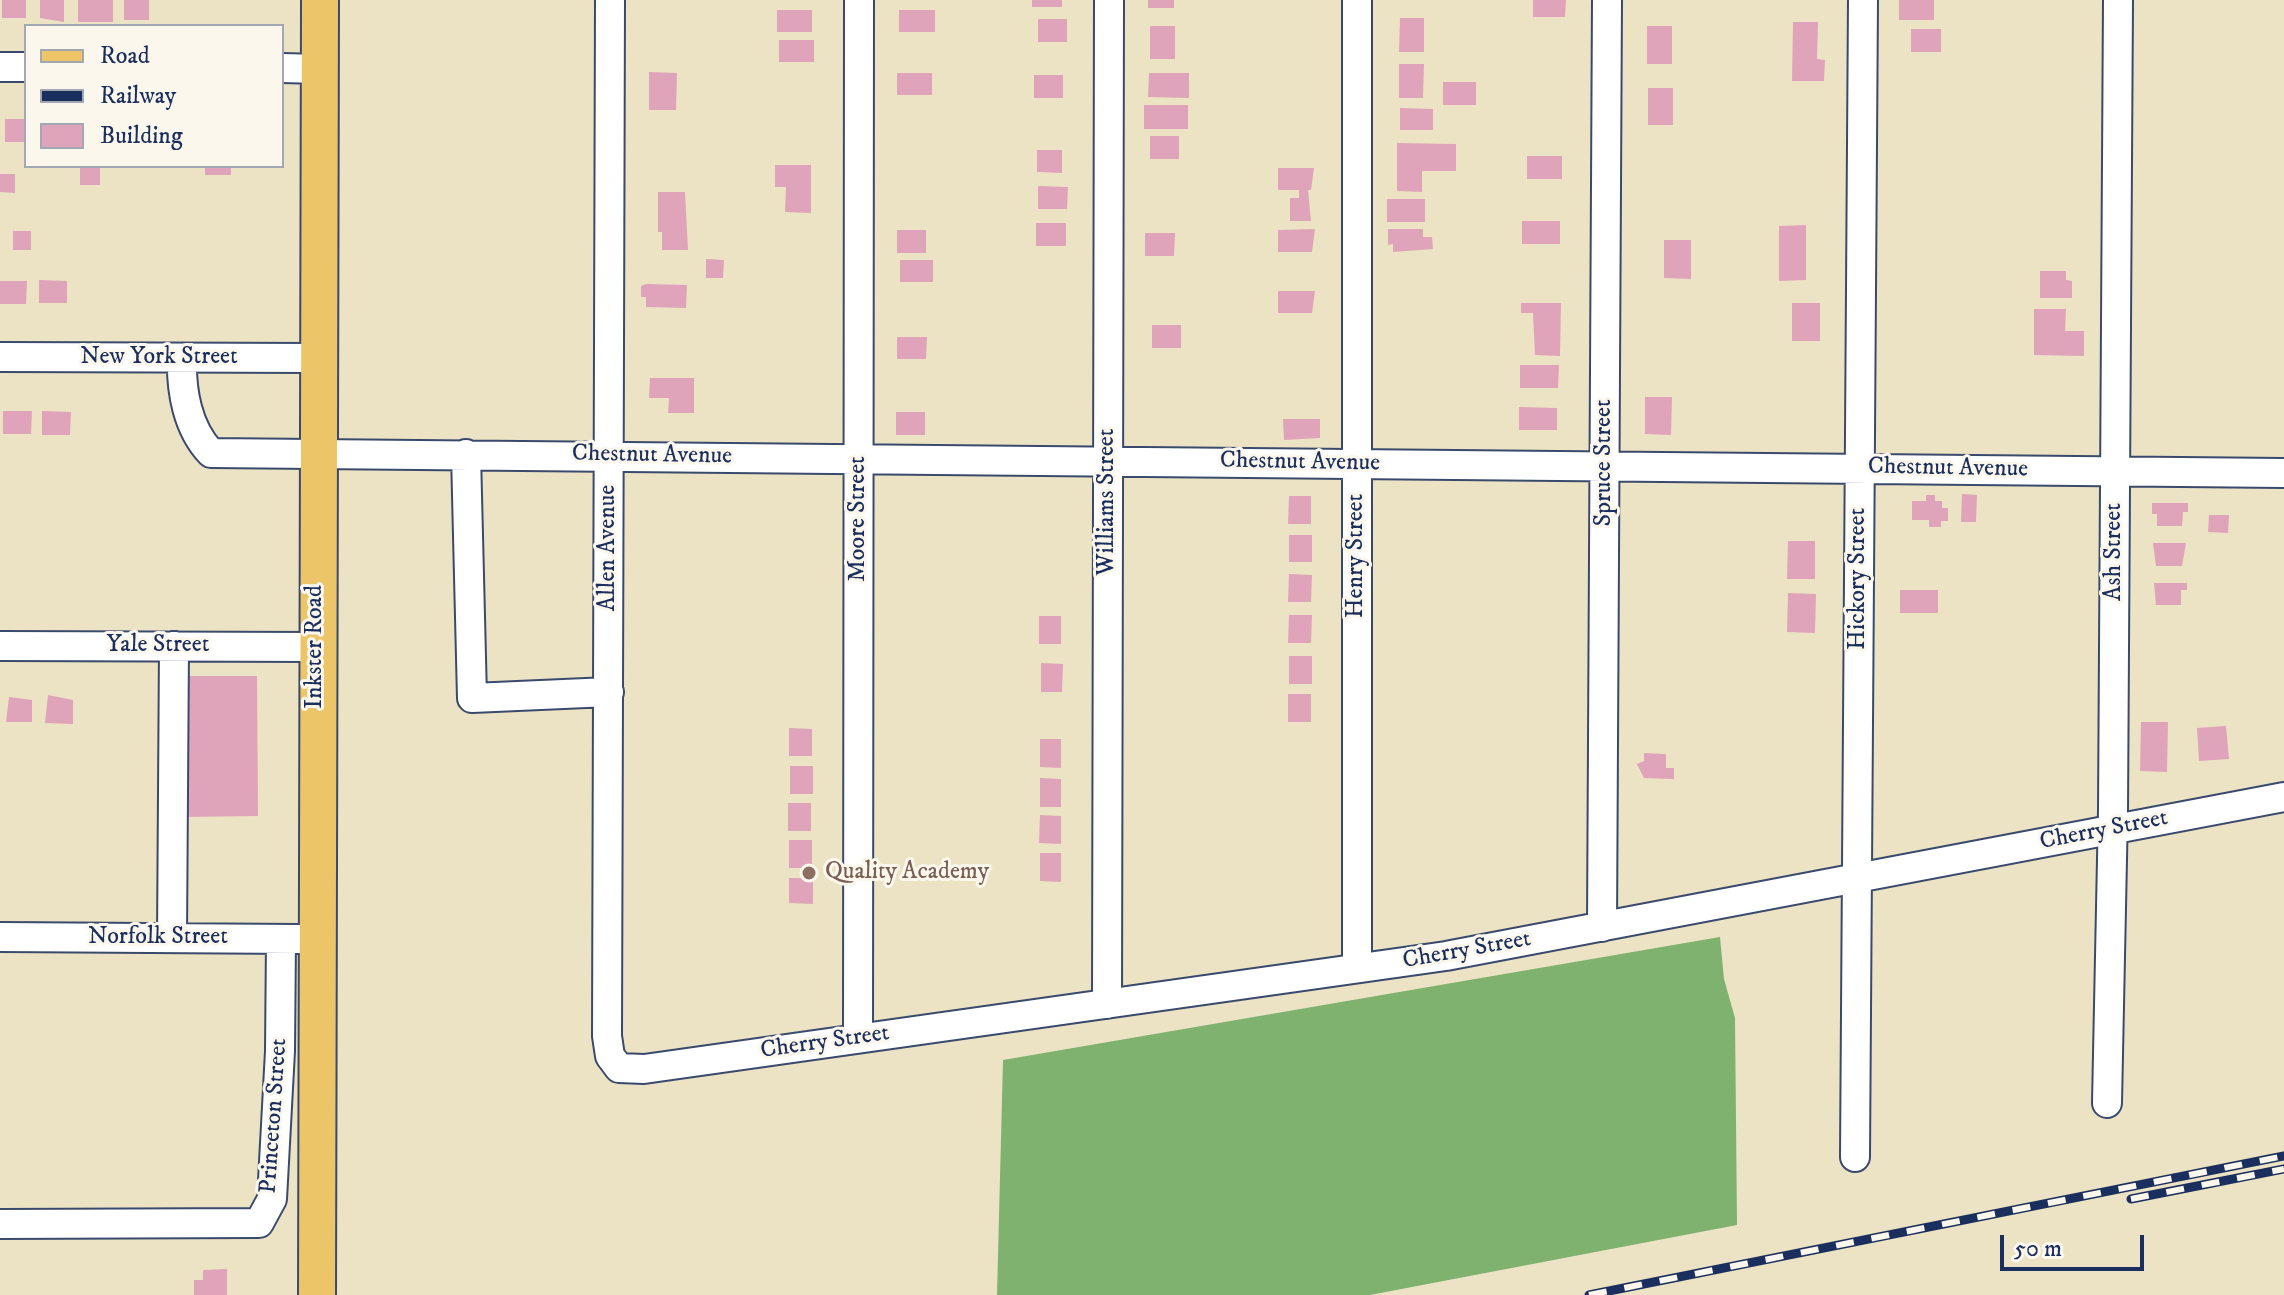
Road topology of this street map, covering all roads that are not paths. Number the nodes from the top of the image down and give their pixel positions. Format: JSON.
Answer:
{"nodes":[{"id":1,"x":320,"y":0,"type":"edge"},
{"id":2,"x":610,"y":0,"type":"edge"},
{"id":3,"x":859,"y":0,"type":"edge"},
{"id":4,"x":1109,"y":0,"type":"edge"},
{"id":5,"x":1357,"y":0,"type":"edge"},
{"id":6,"x":1607,"y":0,"type":"edge"},
{"id":7,"x":1863,"y":0,"type":"edge"},
{"id":8,"x":2118,"y":0,"type":"edge"},
{"id":9,"x":0,"y":67,"type":"edge"},
{"id":10,"x":24,"y":67,"type":"edge"},
{"id":11,"x":284,"y":68,"type":"edge"},
{"id":12,"x":320,"y":69,"type":"junction"},
{"id":13,"x":0,"y":357,"type":"edge"},
{"id":14,"x":182,"y":358,"type":"junction"},
{"id":15,"x":317,"y":358,"type":"junction"},
{"id":16,"x":316,"y":453,"type":"junction"},
{"id":17,"x":466,"y":454,"type":"junction"},
{"id":18,"x":609,"y":456,"type":"junction"},
{"id":19,"x":859,"y":458,"type":"junction"},
{"id":20,"x":1108,"y":461,"type":"junction"},
{"id":21,"x":1357,"y":464,"type":"junction"},
{"id":22,"x":1605,"y":466,"type":"junction"},
{"id":23,"x":1860,"y":469,"type":"junction"},
{"id":24,"x":2116,"y":471,"type":"junction"},
{"id":25,"x":2284,"y":473,"type":"edge"},
{"id":26,"x":0,"y":646,"type":"edge"},
{"id":27,"x":174,"y":646,"type":"junction"},
{"id":28,"x":316,"y":647,"type":"junction"},
{"id":29,"x":609,"y":692,"type":"junction"},
{"id":30,"x":2284,"y":797,"type":"edge"},
{"id":31,"x":2113,"y":829,"type":"junction"},
{"id":32,"x":1858,"y":878,"type":"junction"},
{"id":33,"x":1602,"y":927,"type":"junction"},
{"id":34,"x":0,"y":937,"type":"edge"},
{"id":35,"x":172,"y":938,"type":"junction"},
{"id":36,"x":281,"y":939,"type":"junction"},
{"id":37,"x":316,"y":939,"type":"junction"},
{"id":38,"x":1357,"y":968,"type":"junction"},
{"id":39,"x":1107,"y":1004,"type":"junction"},
{"id":40,"x":858,"y":1038,"type":"junction"},
{"id":41,"x":644,"y":1069,"type":"joint"},
{"id":42,"x":2107,"y":1103,"type":"dead end"},
{"id":43,"x":1855,"y":1157,"type":"dead end"},
{"id":44,"x":0,"y":1224,"type":"edge"},
{"id":45,"x":317,"y":1295,"type":"edge"}],
"edges":[{"from":1,"to":12,"type":"main road","name":"Inkster Road"},
{"from":2,"to":18,"type":"street","name":"Allen Avenue"},
{"from":3,"to":19,"type":"street","name":"Moore Street"},
{"from":4,"to":20,"type":"street","name":"Williams Street"},
{"from":5,"to":21,"type":"street","name":"Henry Street"},
{"from":6,"to":22,"type":"street","name":"Spruce Street"},
{"from":7,"to":23,"type":"street","name":"Hickory Street"},
{"from":8,"to":24,"type":"street","name":"Ash Street"},
{"from":9,"to":10,"type":"street"},
{"from":11,"to":12,"type":"street"},
{"from":12,"to":15,"type":"main road","name":"Inkster Road"},
{"from":13,"to":14,"type":"street","name":"New York Street"},
{"from":14,"to":15,"type":"street","name":"New York Street"},
{"from":14,"to":16,"type":"street","name":"Chestnut Avenue"},
{"from":15,"to":16,"type":"main road","name":"Inkster Road"},
{"from":16,"to":17,"type":"street","name":"Chestnut Avenue"},
{"from":16,"to":28,"type":"main road","name":"Inkster Road"},
{"from":17,"to":18,"type":"street","name":"Chestnut Avenue"},
{"from":17,"to":29,"type":"street"},
{"from":18,"to":19,"type":"street","name":"Chestnut Avenue"},
{"from":18,"to":29,"type":"street","name":"Allen Avenue"},
{"from":19,"to":20,"type":"street","name":"Chestnut Avenue"},
{"from":19,"to":40,"type":"street","name":"Moore Street"},
{"from":20,"to":21,"type":"street","name":"Chestnut Avenue"},
{"from":20,"to":39,"type":"street","name":"Williams Street"},
{"from":21,"to":22,"type":"street","name":"Chestnut Avenue"},
{"from":21,"to":38,"type":"street","name":"Henry Street"},
{"from":22,"to":23,"type":"street","name":"Chestnut Avenue"},
{"from":22,"to":33,"type":"street","name":"Spruce Street"},
{"from":23,"to":24,"type":"street","name":"Chestnut Avenue"},
{"from":23,"to":32,"type":"street","name":"Hickory Street"},
{"from":24,"to":25,"type":"street","name":"Chestnut Avenue"},
{"from":24,"to":31,"type":"street","name":"Ash Street"},
{"from":26,"to":27,"type":"street","name":"Yale Street"},
{"from":27,"to":28,"type":"street","name":"Yale Street"},
{"from":27,"to":35,"type":"street"},
{"from":28,"to":37,"type":"main road","name":"Inkster Road"},
{"from":29,"to":41,"type":"street","name":"Allen Avenue"},
{"from":30,"to":31,"type":"street","name":"Cherry Street"},
{"from":31,"to":32,"type":"street","name":"Cherry Street"},
{"from":31,"to":42,"type":"street","name":"Ash Street"},
{"from":32,"to":33,"type":"street","name":"Cherry Street"},
{"from":32,"to":43,"type":"street","name":"Hickory Street"},
{"from":33,"to":38,"type":"street","name":"Cherry Street"},
{"from":34,"to":35,"type":"street","name":"Norfolk Street"},
{"from":35,"to":36,"type":"street","name":"Norfolk Street"},
{"from":36,"to":37,"type":"street","name":"Norfolk Street"},
{"from":36,"to":44,"type":"street","name":"Princeton Street"},
{"from":37,"to":45,"type":"main road","name":"Inkster Road"},
{"from":38,"to":39,"type":"street","name":"Cherry Street"},
{"from":39,"to":40,"type":"street","name":"Cherry Street"},
{"from":40,"to":41,"type":"street","name":"Cherry Street"}]}
